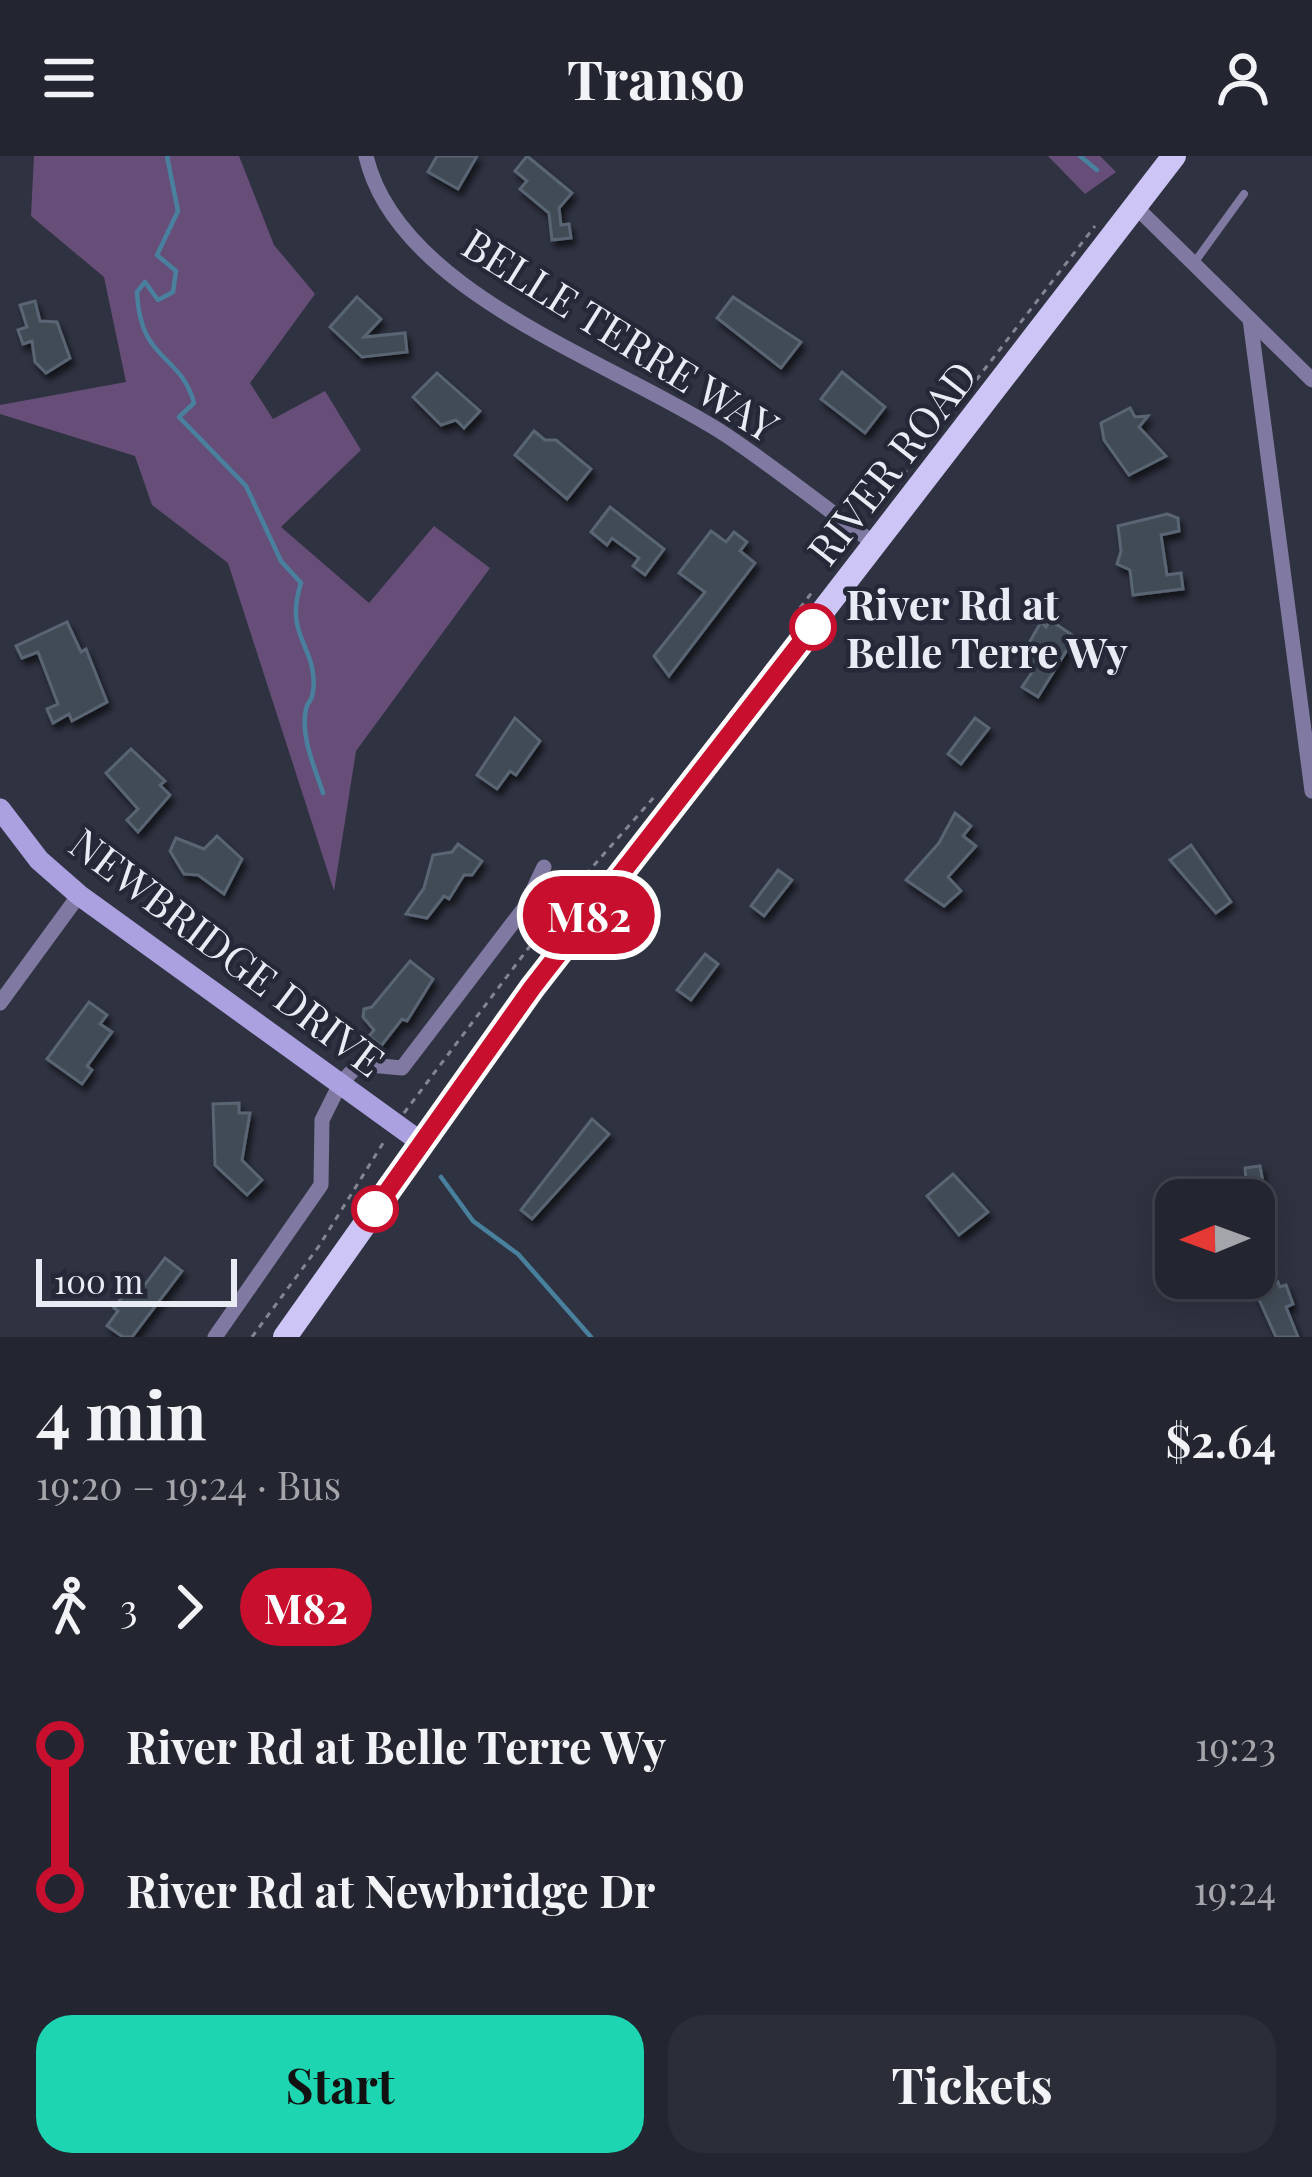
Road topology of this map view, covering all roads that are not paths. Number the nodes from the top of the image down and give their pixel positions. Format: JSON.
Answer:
{"nodes":[{"id":1,"x":366,"y":156,"type":"edge"},
{"id":2,"x":1174,"y":156,"type":"edge"},
{"id":3,"x":1244,"y":194,"type":"dead end"},
{"id":4,"x":1135,"y":206,"type":"junction"},
{"id":5,"x":1193,"y":264,"type":"junction"},
{"id":6,"x":1250,"y":320,"type":"junction"},
{"id":7,"x":1312,"y":380,"type":"edge"},
{"id":8,"x":875,"y":544,"type":"junction"},
{"id":9,"x":1312,"y":791,"type":"edge"},
{"id":10,"x":0,"y":809,"type":"edge"},
{"id":11,"x":544,"y":867,"type":"dead end"},
{"id":12,"x":79,"y":895,"type":"junction"},
{"id":13,"x":0,"y":1003,"type":"edge"},
{"id":14,"x":340,"y":1084,"type":"junction"},
{"id":15,"x":422,"y":1143,"type":"junction"},
{"id":16,"x":215,"y":1337,"type":"edge"},
{"id":17,"x":285,"y":1337,"type":"edge"}],
"edges":[{"from":1,"to":8,"type":"street","name":"BELLE TERRE WAY"},
{"from":2,"to":4,"type":"main road","name":"RIVER ROAD"},
{"from":3,"to":5,"type":"lane"},
{"from":4,"to":5,"type":"street"},
{"from":4,"to":8,"type":"main road","name":"RIVER ROAD"},
{"from":5,"to":6,"type":"street"},
{"from":6,"to":7,"type":"street"},
{"from":6,"to":9,"type":"street"},
{"from":8,"to":15,"type":"main road","name":"RIVER ROAD"},
{"from":10,"to":12,"type":"street","name":"NEWBRIDGE DRIVE"},
{"from":11,"to":14,"type":"street"},
{"from":12,"to":13,"type":"street"},
{"from":12,"to":14,"type":"street","name":"NEWBRIDGE DRIVE"},
{"from":14,"to":15,"type":"street","name":"NEWBRIDGE DRIVE"},
{"from":14,"to":16,"type":"street"},
{"from":15,"to":17,"type":"main road","name":"RIVER ROAD"}]}
